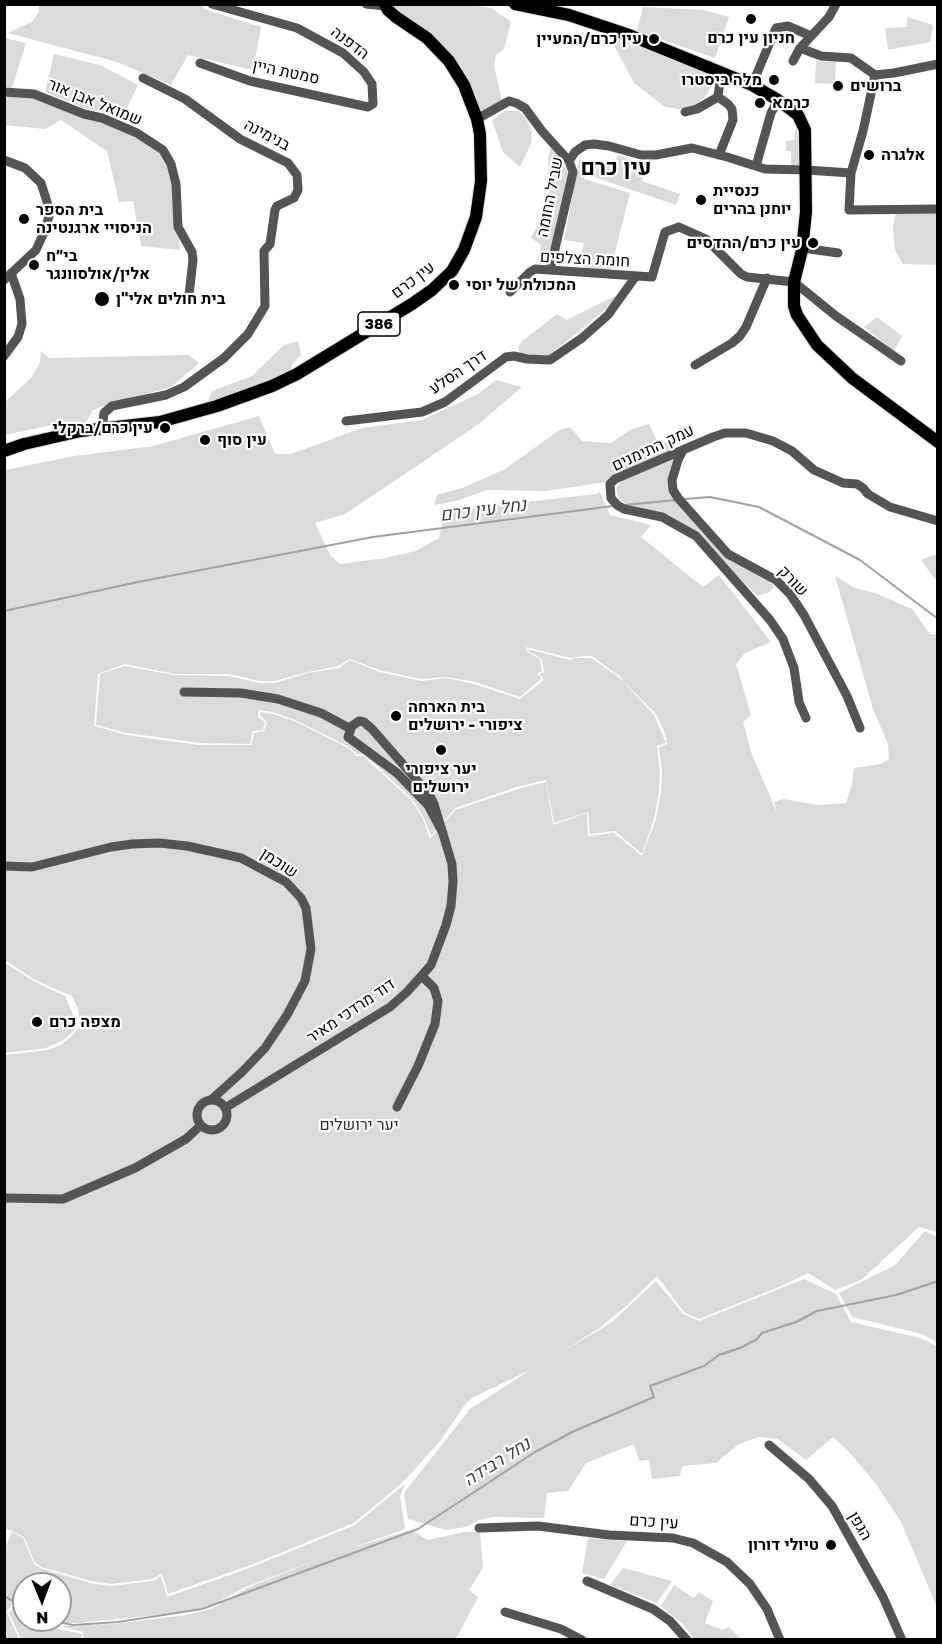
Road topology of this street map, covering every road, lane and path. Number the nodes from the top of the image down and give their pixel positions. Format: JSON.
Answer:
{"nodes":[{"id":1,"x":212,"y":4,"type":"edge"},
{"id":2,"x":366,"y":4,"type":"edge"},
{"id":3,"x":515,"y":4,"type":"edge"},
{"id":4,"x":385,"y":5,"type":"edge"},
{"id":5,"x":835,"y":5,"type":"edge"},
{"id":6,"x":811,"y":36,"type":"junction"},
{"id":7,"x":800,"y":48,"type":"junction"},
{"id":8,"x":793,"y":61,"type":"dead end"},
{"id":9,"x":200,"y":63,"type":"dead end"},
{"id":10,"x":938,"y":64,"type":"edge"},
{"id":11,"x":721,"y":72,"type":"junction"},
{"id":12,"x":875,"y":75,"type":"junction"},
{"id":13,"x":143,"y":78,"type":"dead end"},
{"id":14,"x":752,"y":86,"type":"junction"},
{"id":15,"x":4,"y":92,"type":"edge"},
{"id":16,"x":718,"y":97,"type":"junction"},
{"id":17,"x":778,"y":100,"type":"junction"},
{"id":18,"x":368,"y":107,"type":"joint"},
{"id":19,"x":685,"y":112,"type":"dead end"},
{"id":20,"x":477,"y":119,"type":"junction"},
{"id":21,"x":719,"y":155,"type":"junction"},
{"id":22,"x":4,"y":160,"type":"edge"},
{"id":23,"x":569,"y":161,"type":"junction"},
{"id":24,"x":756,"y":166,"type":"junction"},
{"id":25,"x":806,"y":170,"type":"junction"},
{"id":26,"x":851,"y":173,"type":"junction"},
{"id":27,"x":938,"y":209,"type":"edge"},
{"id":28,"x":803,"y":248,"type":"junction"},
{"id":29,"x":838,"y":253,"type":"dead end"},
{"id":30,"x":550,"y":270,"type":"junction"},
{"id":31,"x":8,"y":276,"type":"edge"},
{"id":32,"x":636,"y":276,"type":"junction"},
{"id":33,"x":767,"y":278,"type":"junction"},
{"id":34,"x":794,"y":282,"type":"junction"},
{"id":35,"x":510,"y":292,"type":"dead end"},
{"id":36,"x":189,"y":296,"type":"dead end"},
{"id":37,"x":4,"y":357,"type":"edge"},
{"id":38,"x":901,"y":361,"type":"dead end"},
{"id":39,"x":695,"y":365,"type":"dead end"},
{"id":40,"x":346,"y":421,"type":"dead end"},
{"id":41,"x":102,"y":429,"type":"junction"},
{"id":42,"x":938,"y":442,"type":"edge"},
{"id":43,"x":683,"y":450,"type":"junction"},
{"id":44,"x":4,"y":451,"type":"edge"},
{"id":45,"x":938,"y":521,"type":"edge"},
{"id":46,"x":184,"y":692,"type":"dead end"},
{"id":47,"x":806,"y":718,"type":"dead end"},
{"id":48,"x":860,"y":728,"type":"dead end"},
{"id":49,"x":351,"y":729,"type":"junction"},
{"id":50,"x":443,"y":833,"type":"junction"},
{"id":51,"x":4,"y":866,"type":"edge"},
{"id":52,"x":422,"y":976,"type":"junction"},
{"id":53,"x":211,"y":1100,"type":"junction"},
{"id":54,"x":397,"y":1107,"type":"dead end"},
{"id":55,"x":225,"y":1108,"type":"junction"},
{"id":56,"x":201,"y":1125,"type":"junction"},
{"id":57,"x":4,"y":1198,"type":"edge"},
{"id":58,"x":769,"y":1445,"type":"dead end"},
{"id":59,"x":478,"y":1528,"type":"dead end"},
{"id":60,"x":587,"y":1581,"type":"dead end"},
{"id":61,"x":505,"y":1612,"type":"dead end"},
{"id":62,"x":582,"y":1640,"type":"edge"},
{"id":63,"x":687,"y":1640,"type":"edge"},
{"id":64,"x":780,"y":1640,"type":"edge"},
{"id":65,"x":902,"y":1640,"type":"edge"}],
"edges":[{"from":1,"to":18,"type":"street","name":"הדפנה"},
{"from":2,"to":4,"type":"street"},
{"from":3,"to":11,"type":"main road"},
{"from":4,"to":20,"type":"main road","name":"עין כרם","number":"386"},
{"from":5,"to":6,"type":"street"},
{"from":6,"to":7,"type":"street"},
{"from":6,"to":14,"type":"street"},
{"from":7,"to":8,"type":"street"},
{"from":7,"to":12,"type":"street"},
{"from":9,"to":18,"type":"street","name":"סמטת היין"},
{"from":10,"to":12,"type":"street"},
{"from":11,"to":14,"type":"main road"},
{"from":11,"to":16,"type":"street"},
{"from":12,"to":26,"type":"street"},
{"from":13,"to":41,"type":"street","name":"בנימינה"},
{"from":14,"to":17,"type":"main road"},
{"from":15,"to":36,"type":"street","name":"שמואל אבן אור"},
{"from":16,"to":19,"type":"street"},
{"from":16,"to":21,"type":"street"},
{"from":17,"to":24,"type":"street"},
{"from":17,"to":25,"type":"main road"},
{"from":20,"to":23,"type":"street"},
{"from":20,"to":41,"type":"main road","name":"עין כרם","number":"386"},
{"from":21,"to":23,"type":"street","name":"שביל החומה"},
{"from":21,"to":24,"type":"street","name":"שביל החומה"},
{"from":22,"to":31,"type":"street"},
{"from":23,"to":30,"type":"street","name":"שביל החומה"},
{"from":24,"to":25,"type":"street","name":"שביל החומה"},
{"from":25,"to":26,"type":"street","name":"שביל החומה"},
{"from":25,"to":28,"type":"main road"},
{"from":26,"to":27,"type":"street"},
{"from":28,"to":29,"type":"street"},
{"from":28,"to":34,"type":"main road"},
{"from":30,"to":32,"type":"street","name":"חומת הצלפים"},
{"from":30,"to":35,"type":"street","name":"חומת הצלפים"},
{"from":31,"to":37,"type":"street"},
{"from":32,"to":33,"type":"street","name":"חומת הצלפים"},
{"from":32,"to":40,"type":"street","name":"דרך הסלע"},
{"from":33,"to":34,"type":"street","name":"חומת הצלפים"},
{"from":33,"to":39,"type":"street"},
{"from":34,"to":38,"type":"street"},
{"from":34,"to":42,"type":"main road"},
{"from":41,"to":44,"type":"main road","name":"עין כרם","number":"386"},
{"from":43,"to":45,"type":"street","name":"עמק התימנים"},
{"from":43,"to":47,"type":"street","name":"עמק התימנים"},
{"from":43,"to":48,"type":"street","name":"שורק"},
{"from":46,"to":49,"type":"street"},
{"from":49,"to":50,"type":"street","name":"דוד מרדכי מאיר"},
{"from":49,"to":50,"type":"street","name":"דוד מרדכי מאיר"},
{"from":50,"to":52,"type":"street","name":"דוד מרדכי מאיר"},
{"from":51,"to":53,"type":"street","name":"שוכמן"},
{"from":52,"to":54,"type":"street"},
{"from":52,"to":55,"type":"street","name":"דוד מרדכי מאיר"},
{"from":53,"to":55,"type":"street"},
{"from":53,"to":56,"type":"street"},
{"from":55,"to":56,"type":"street"},
{"from":56,"to":57,"type":"street"},
{"from":58,"to":65,"type":"street","name":"הגפן"},
{"from":59,"to":64,"type":"street","name":"עין כרם"},
{"from":60,"to":63,"type":"street"},
{"from":61,"to":62,"type":"street"}]}
